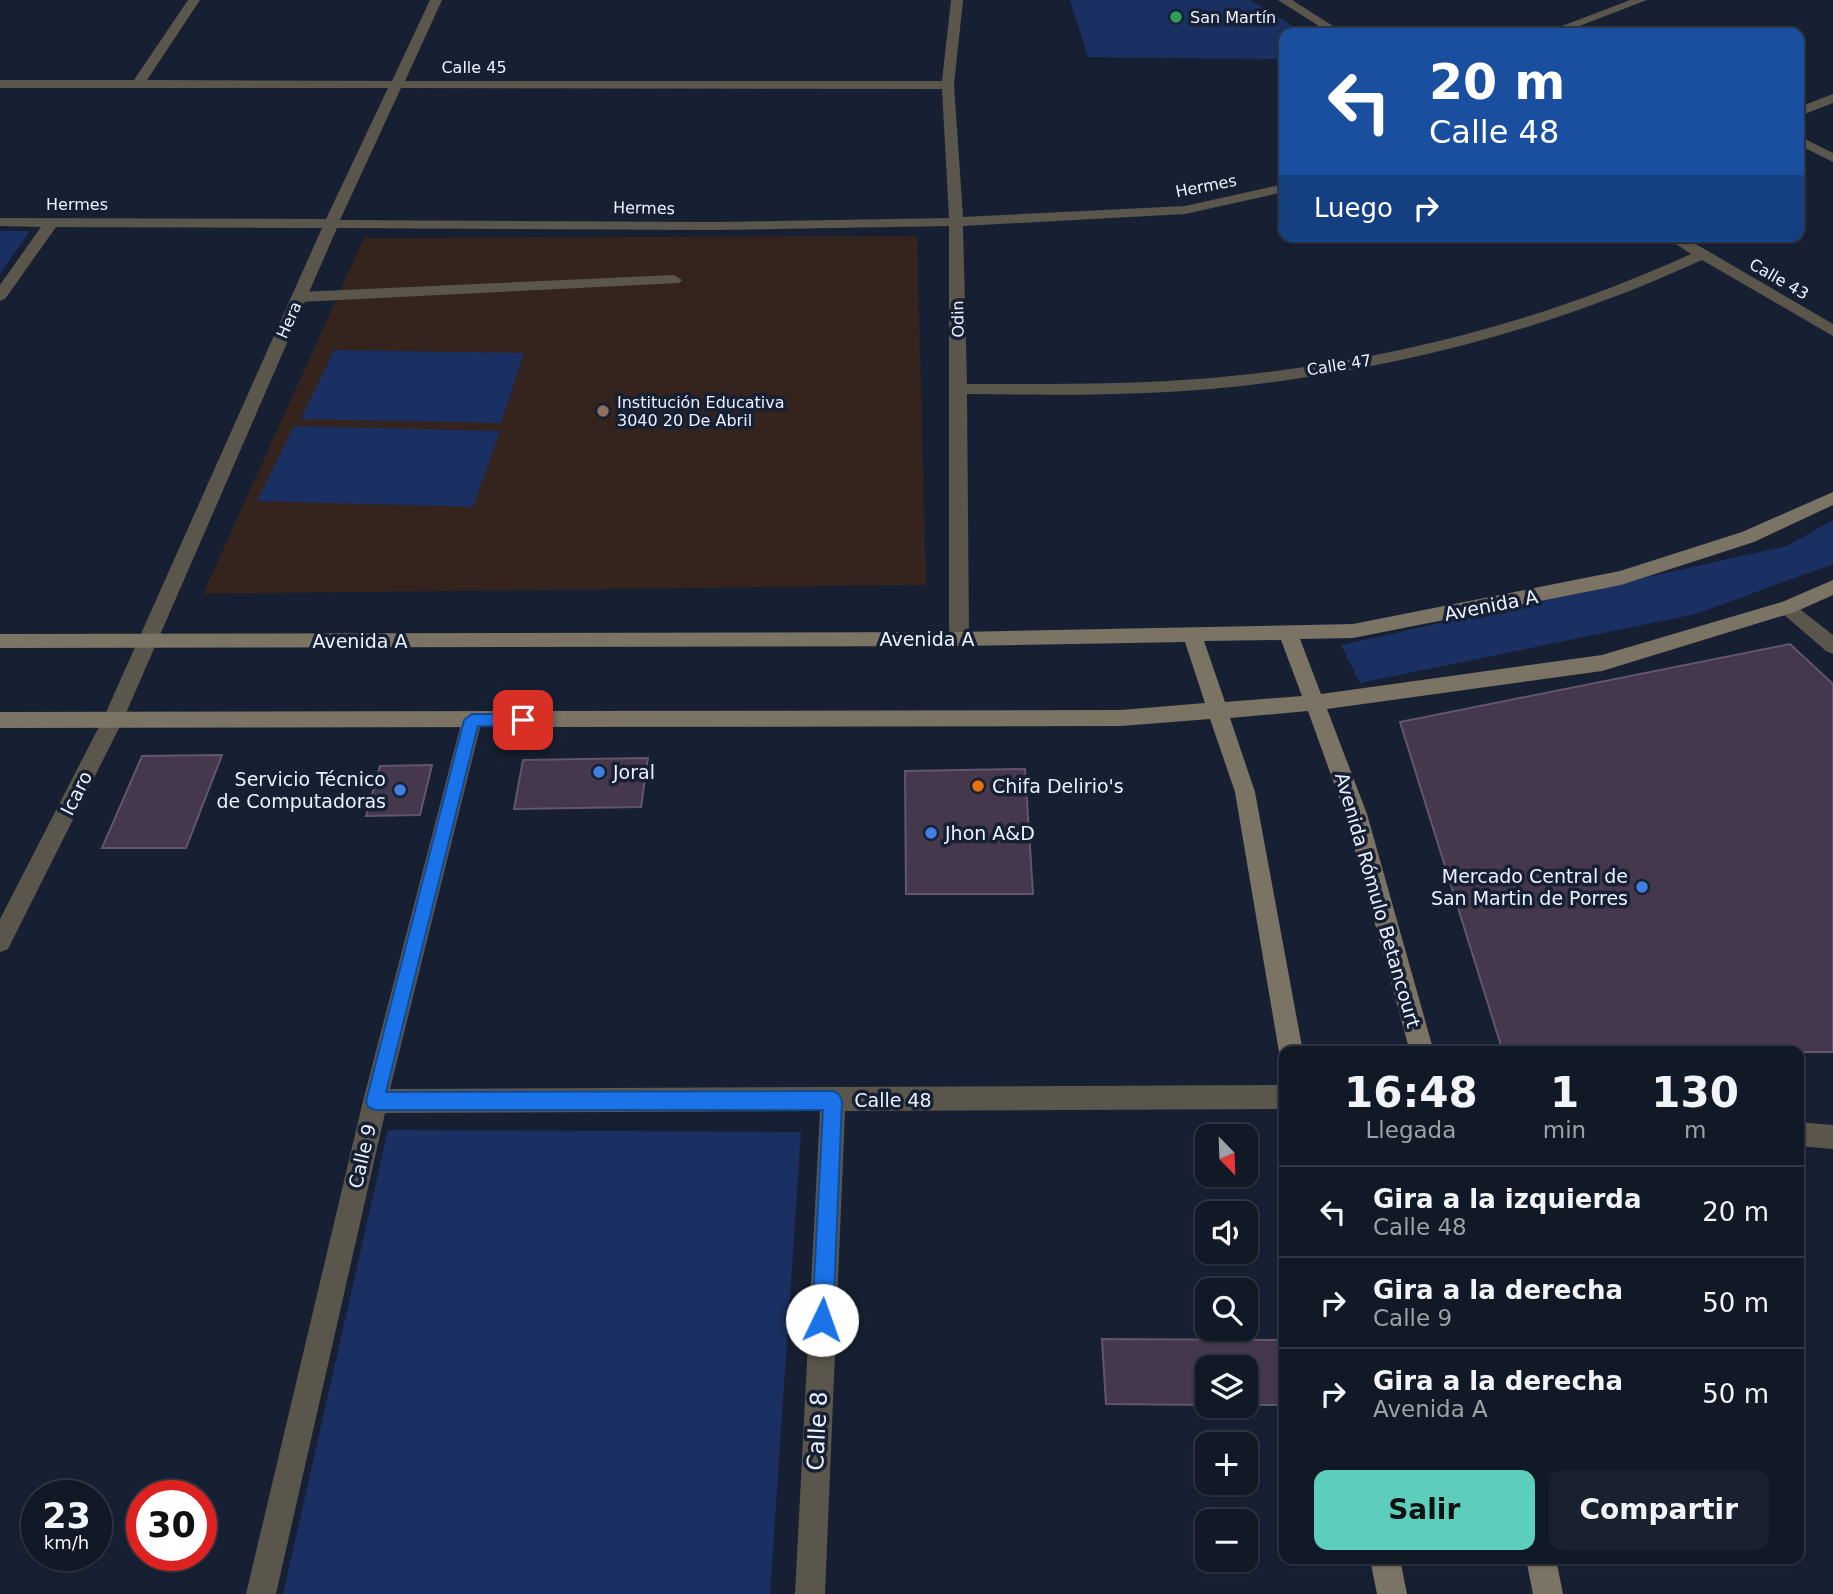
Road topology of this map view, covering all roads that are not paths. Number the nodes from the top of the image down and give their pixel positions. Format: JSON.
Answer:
{"nodes":[{"id":1,"x":194,"y":0,"type":"edge"},
{"id":2,"x":436,"y":0,"type":"edge"},
{"id":3,"x":957,"y":0,"type":"edge"},
{"id":4,"x":1284,"y":0,"type":"edge"},
{"id":5,"x":1641,"y":0,"type":"edge"},
{"id":6,"x":1330,"y":28,"type":"edge"},
{"id":7,"x":1564,"y":28,"type":"edge"},
{"id":8,"x":0,"y":84,"type":"edge"},
{"id":9,"x":136,"y":85,"type":"junction"},
{"id":10,"x":396,"y":85,"type":"junction"},
{"id":11,"x":947,"y":85,"type":"junction"},
{"id":12,"x":1833,"y":97,"type":"edge"},
{"id":13,"x":1804,"y":110,"type":"edge"},
{"id":14,"x":1804,"y":143,"type":"edge"},
{"id":15,"x":1833,"y":158,"type":"edge"},
{"id":16,"x":1279,"y":189,"type":"edge"},
{"id":17,"x":0,"y":222,"type":"edge"},
{"id":18,"x":52,"y":222,"type":"junction"},
{"id":19,"x":332,"y":222,"type":"junction"},
{"id":20,"x":956,"y":222,"type":"junction"},
{"id":21,"x":1681,"y":242,"type":"edge"},
{"id":22,"x":1702,"y":255,"type":"junction"},
{"id":23,"x":674,"y":280,"type":"dead end"},
{"id":24,"x":0,"y":296,"type":"edge"},
{"id":25,"x":299,"y":297,"type":"junction"},
{"id":26,"x":1833,"y":331,"type":"edge"},
{"id":27,"x":959,"y":389,"type":"junction"},
{"id":28,"x":1833,"y":498,"type":"edge"},
{"id":29,"x":1833,"y":587,"type":"edge"},
{"id":30,"x":1788,"y":607,"type":"junction"},
{"id":31,"x":1287,"y":631,"type":"junction"},
{"id":32,"x":1192,"y":634,"type":"junction"},
{"id":33,"x":960,"y":639,"type":"junction"},
{"id":34,"x":0,"y":641,"type":"edge"},
{"id":35,"x":147,"y":642,"type":"junction"},
{"id":36,"x":1833,"y":646,"type":"edge"},
{"id":37,"x":1312,"y":703,"type":"junction"},
{"id":38,"x":1216,"y":710,"type":"junction"},
{"id":39,"x":0,"y":720,"type":"edge"},
{"id":40,"x":113,"y":720,"type":"junction"},
{"id":41,"x":472,"y":720,"type":"junction"},
{"id":42,"x":0,"y":942,"type":"edge"},
{"id":43,"x":1290,"y":1046,"type":"edge"},
{"id":44,"x":1420,"y":1046,"type":"edge"},
{"id":45,"x":1279,"y":1097,"type":"edge"},
{"id":46,"x":375,"y":1101,"type":"junction"},
{"id":47,"x":833,"y":1101,"type":"junction"},
{"id":48,"x":1804,"y":1134,"type":"edge"},
{"id":49,"x":1833,"y":1137,"type":"edge"},
{"id":50,"x":1386,"y":1564,"type":"edge"},
{"id":51,"x":1542,"y":1564,"type":"edge"},
{"id":52,"x":261,"y":1594,"type":"edge"},
{"id":53,"x":810,"y":1594,"type":"edge"},
{"id":54,"x":1392,"y":1594,"type":"edge"},
{"id":55,"x":1548,"y":1594,"type":"edge"}],
"edges":[{"from":1,"to":9,"type":"street"},
{"from":2,"to":10,"type":"street","name":"Hera"},
{"from":3,"to":11,"type":"street","name":"Odin"},
{"from":4,"to":6,"type":"street"},
{"from":5,"to":7,"type":"street"},
{"from":8,"to":9,"type":"street","name":"Calle 45"},
{"from":9,"to":10,"type":"street","name":"Calle 45"},
{"from":10,"to":11,"type":"street","name":"Calle 45"},
{"from":10,"to":19,"type":"street","name":"Hera"},
{"from":11,"to":20,"type":"street","name":"Odin"},
{"from":12,"to":13,"type":"street"},
{"from":14,"to":15,"type":"street"},
{"from":16,"to":20,"type":"street","name":"Hermes"},
{"from":17,"to":18,"type":"street","name":"Hermes"},
{"from":18,"to":19,"type":"street","name":"Hermes"},
{"from":18,"to":24,"type":"street"},
{"from":19,"to":20,"type":"street","name":"Hermes"},
{"from":19,"to":25,"type":"street","name":"Hera"},
{"from":20,"to":27,"type":"street","name":"Odin"},
{"from":21,"to":22,"type":"street","name":"Calle 43"},
{"from":22,"to":26,"type":"street","name":"Calle 43"},
{"from":22,"to":27,"type":"street","name":"Calle 47"},
{"from":23,"to":25,"type":"street"},
{"from":25,"to":35,"type":"street","name":"Hera"},
{"from":27,"to":33,"type":"street","name":"Odin"},
{"from":28,"to":31,"type":"street","name":"Avenida A"},
{"from":29,"to":30,"type":"street"},
{"from":30,"to":36,"type":"street"},
{"from":30,"to":37,"type":"street"},
{"from":31,"to":32,"type":"street","name":"Avenida A"},
{"from":31,"to":37,"type":"street","name":"Avenida Rómulo Betancourt"},
{"from":32,"to":33,"type":"street","name":"Avenida A"},
{"from":32,"to":38,"type":"street"},
{"from":33,"to":35,"type":"street","name":"Avenida A"},
{"from":34,"to":35,"type":"street","name":"Avenida A"},
{"from":35,"to":40,"type":"street","name":"Icaro"},
{"from":37,"to":38,"type":"street"},
{"from":37,"to":44,"type":"street","name":"Avenida Rómulo Betancourt"},
{"from":38,"to":41,"type":"street"},
{"from":38,"to":43,"type":"street"},
{"from":39,"to":40,"type":"street"},
{"from":40,"to":41,"type":"street"},
{"from":40,"to":42,"type":"street","name":"Icaro"},
{"from":41,"to":46,"type":"street","name":"Calle 9"},
{"from":45,"to":47,"type":"street","name":"Calle 48"},
{"from":46,"to":47,"type":"street","name":"Calle 48"},
{"from":46,"to":52,"type":"street","name":"Calle 9"},
{"from":47,"to":53,"type":"street","name":"Calle 8"},
{"from":48,"to":49,"type":"street"},
{"from":50,"to":54,"type":"street"},
{"from":51,"to":55,"type":"street"}]}
